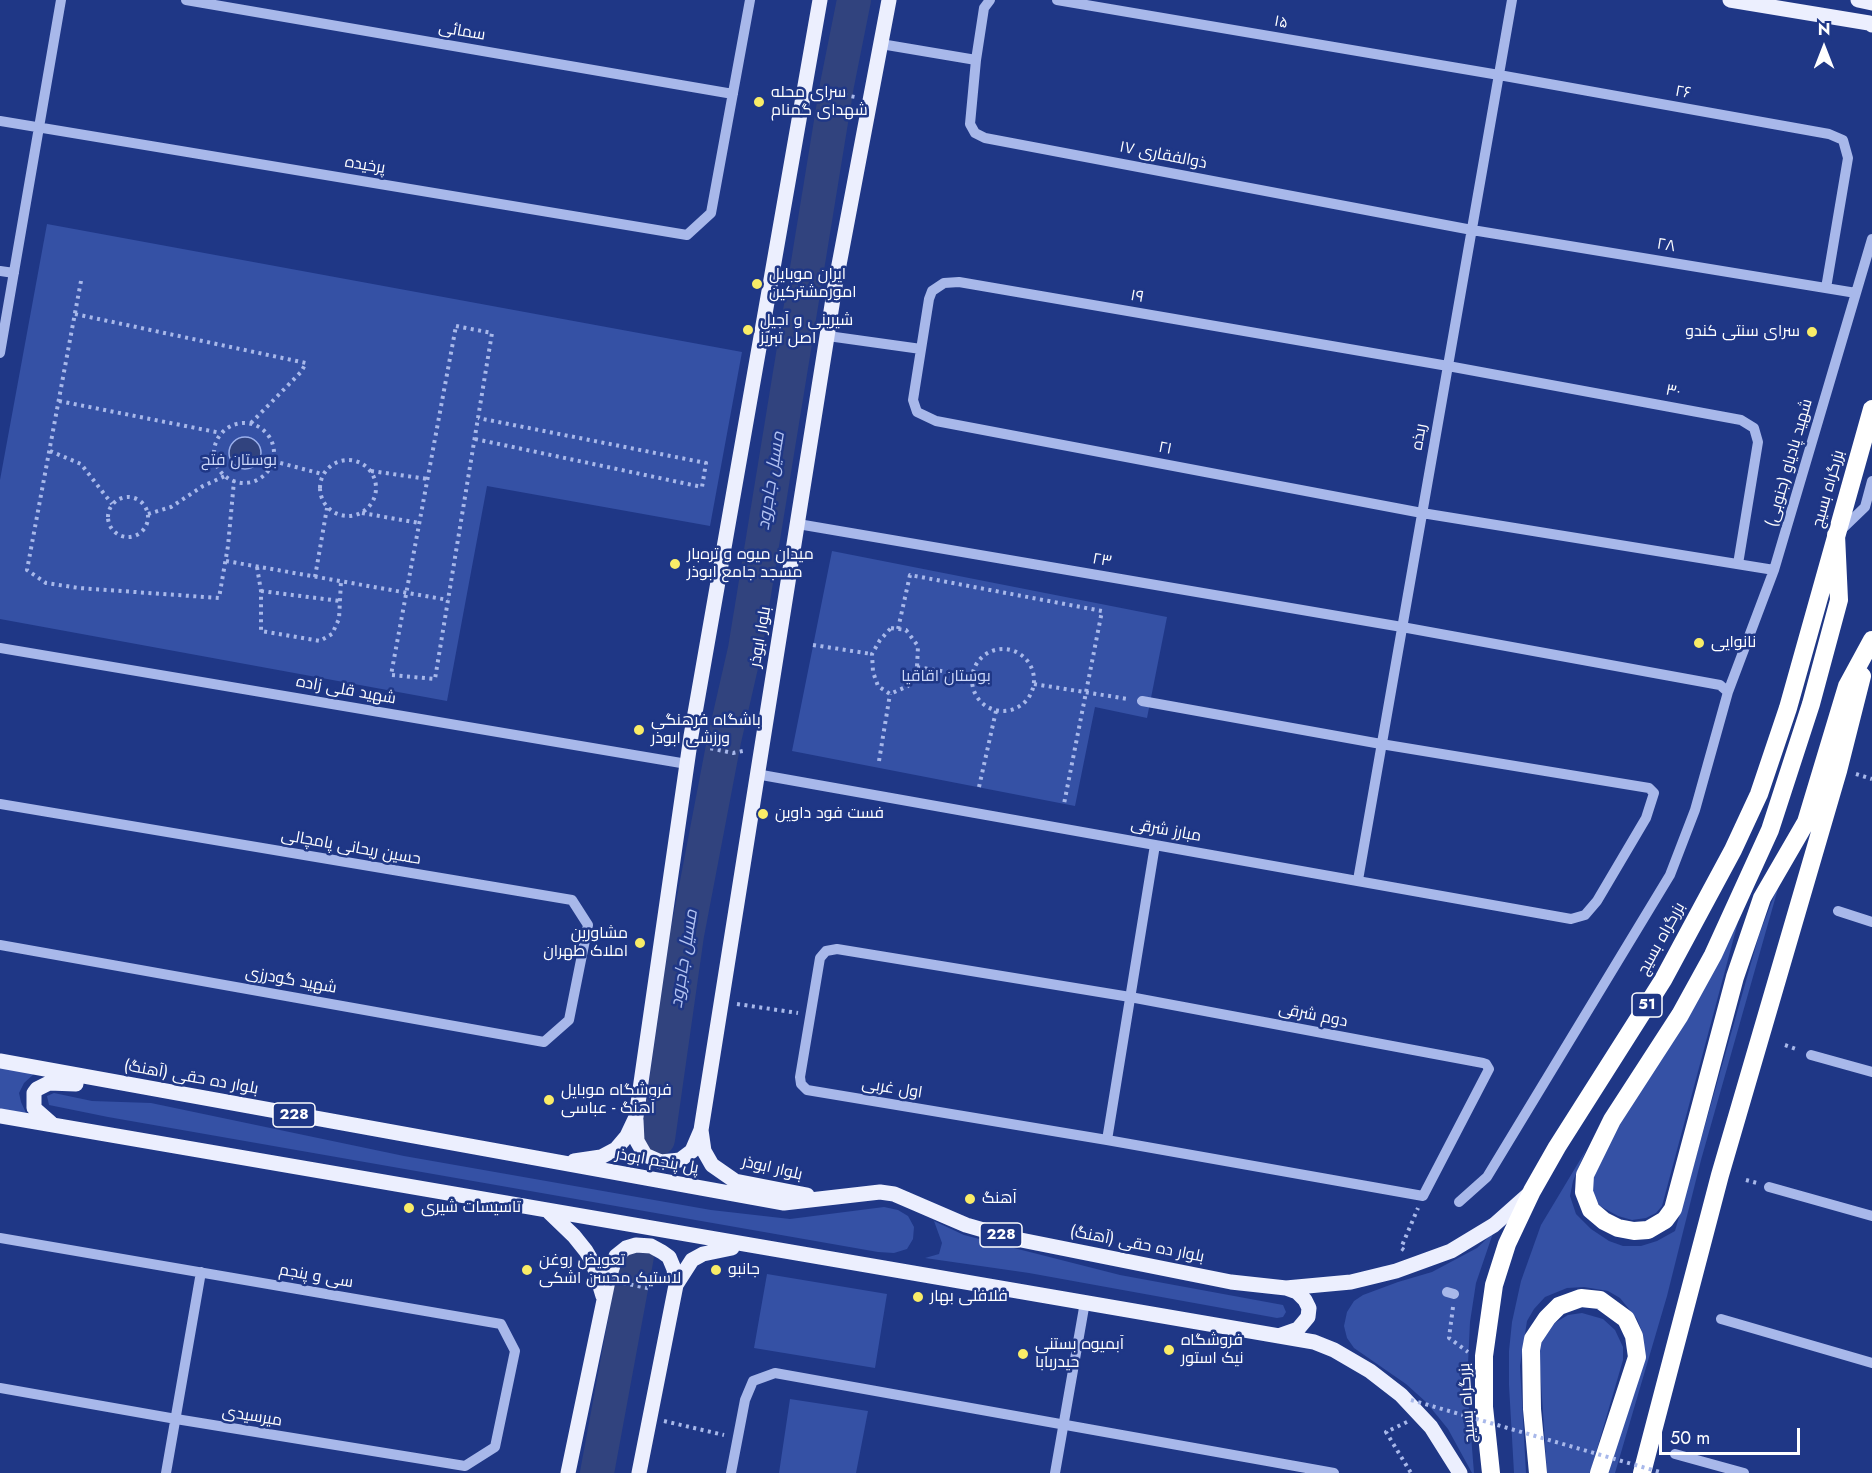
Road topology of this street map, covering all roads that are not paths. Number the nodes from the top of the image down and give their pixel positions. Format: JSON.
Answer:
{"nodes":[{"id":1,"x":61,"y":0,"type":"edge"},
{"id":2,"x":186,"y":0,"type":"edge"},
{"id":3,"x":750,"y":0,"type":"edge"},
{"id":4,"x":820,"y":0,"type":"edge"},
{"id":5,"x":889,"y":0,"type":"edge"},
{"id":6,"x":1058,"y":0,"type":"edge"},
{"id":7,"x":1512,"y":0,"type":"edge"},
{"id":8,"x":1730,"y":0,"type":"edge"},
{"id":9,"x":1858,"y":0,"type":"edge"},
{"id":10,"x":1872,"y":3,"type":"edge"},
{"id":11,"x":987,"y":4,"type":"edge"},
{"id":12,"x":1871,"y":24,"type":"edge"},
{"id":13,"x":881,"y":44,"type":"junction"},
{"id":14,"x":976,"y":60,"type":"junction"},
{"id":15,"x":1499,"y":75,"type":"junction"},
{"id":16,"x":733,"y":94,"type":"junction"},
{"id":17,"x":0,"y":121,"type":"edge"},
{"id":18,"x":39,"y":127,"type":"junction"},
{"id":19,"x":1472,"y":230,"type":"junction"},
{"id":20,"x":1872,"y":239,"type":"edge"},
{"id":21,"x":0,"y":271,"type":"edge"},
{"id":22,"x":14,"y":273,"type":"junction"},
{"id":23,"x":1826,"y":288,"type":"junction"},
{"id":24,"x":1856,"y":293,"type":"junction"},
{"id":25,"x":828,"y":336,"type":"junction"},
{"id":26,"x":921,"y":349,"type":"junction"},
{"id":27,"x":0,"y":352,"type":"edge"},
{"id":28,"x":1448,"y":366,"type":"junction"},
{"id":29,"x":913,"y":400,"type":"joint"},
{"id":30,"x":1872,"y":409,"type":"edge"},
{"id":31,"x":1872,"y":481,"type":"edge"},
{"id":32,"x":1422,"y":513,"type":"junction"},
{"id":33,"x":798,"y":524,"type":"junction"},
{"id":34,"x":1836,"y":535,"type":"junction"},
{"id":35,"x":1738,"y":564,"type":"junction"},
{"id":36,"x":1774,"y":570,"type":"junction"},
{"id":37,"x":1402,"y":627,"type":"junction"},
{"id":38,"x":1872,"y":640,"type":"edge"},
{"id":39,"x":0,"y":648,"type":"edge"},
{"id":40,"x":1728,"y":692,"type":"junction"},
{"id":41,"x":1142,"y":701,"type":"road end"},
{"id":42,"x":1381,"y":744,"type":"junction"},
{"id":43,"x":687,"y":764,"type":"junction"},
{"id":44,"x":756,"y":774,"type":"junction"},
{"id":45,"x":0,"y":804,"type":"edge"},
{"id":46,"x":1155,"y":845,"type":"junction"},
{"id":47,"x":1358,"y":880,"type":"junction"},
{"id":48,"x":1838,"y":911,"type":"dead end"},
{"id":49,"x":1872,"y":922,"type":"edge"},
{"id":50,"x":0,"y":945,"type":"edge"},
{"id":51,"x":820,"y":958,"type":"joint"},
{"id":52,"x":1130,"y":997,"type":"junction"},
{"id":53,"x":569,"y":1020,"type":"joint"},
{"id":54,"x":1811,"y":1055,"type":"dead end"},
{"id":55,"x":0,"y":1061,"type":"edge"},
{"id":56,"x":1872,"y":1072,"type":"edge"},
{"id":57,"x":117,"y":1085,"type":"junction"},
{"id":58,"x":0,"y":1116,"type":"edge"},
{"id":59,"x":636,"y":1117,"type":"junction"},
{"id":60,"x":53,"y":1125,"type":"junction"},
{"id":61,"x":701,"y":1130,"type":"junction"},
{"id":62,"x":1107,"y":1140,"type":"junction"},
{"id":63,"x":558,"y":1162,"type":"junction"},
{"id":64,"x":588,"y":1168,"type":"joint"},
{"id":65,"x":1769,"y":1187,"type":"dead end"},
{"id":66,"x":720,"y":1191,"type":"joint"},
{"id":67,"x":1532,"y":1191,"type":"junction"},
{"id":68,"x":822,"y":1198,"type":"junction"},
{"id":69,"x":1459,"y":1202,"type":"dead end"},
{"id":70,"x":547,"y":1210,"type":"junction"},
{"id":71,"x":1872,"y":1216,"type":"edge"},
{"id":72,"x":0,"y":1238,"type":"edge"},
{"id":73,"x":746,"y":1246,"type":"junction"},
{"id":74,"x":201,"y":1272,"type":"junction"},
{"id":75,"x":676,"y":1285,"type":"junction"},
{"id":76,"x":1286,"y":1288,"type":"junction"},
{"id":77,"x":605,"y":1302,"type":"junction"},
{"id":78,"x":1085,"y":1302,"type":"junction"},
{"id":79,"x":1721,"y":1319,"type":"dead end"},
{"id":80,"x":1279,"y":1336,"type":"junction"},
{"id":81,"x":1872,"y":1363,"type":"edge"},
{"id":82,"x":0,"y":1388,"type":"edge"},
{"id":83,"x":176,"y":1419,"type":"junction"},
{"id":84,"x":1064,"y":1425,"type":"junction"},
{"id":85,"x":495,"y":1447,"type":"joint"},
{"id":86,"x":1675,"y":1454,"type":"dead end"},
{"id":87,"x":166,"y":1473,"type":"edge"},
{"id":88,"x":568,"y":1473,"type":"edge"},
{"id":89,"x":639,"y":1473,"type":"edge"},
{"id":90,"x":731,"y":1473,"type":"edge"},
{"id":91,"x":1055,"y":1473,"type":"edge"},
{"id":92,"x":1334,"y":1473,"type":"edge"},
{"id":93,"x":1460,"y":1473,"type":"edge"},
{"id":94,"x":1491,"y":1473,"type":"edge"},
{"id":95,"x":1539,"y":1473,"type":"edge"},
{"id":96,"x":1599,"y":1473,"type":"edge"},
{"id":97,"x":1642,"y":1473,"type":"edge"},
{"id":98,"x":1744,"y":1473,"type":"edge"}],
"edges":[{"from":1,"to":18,"type":"street"},
{"from":2,"to":16,"type":"street","name":"سمائی"},
{"from":3,"to":16,"type":"street"},
{"from":4,"to":43,"type":"main road"},
{"from":5,"to":13,"type":"main road","name":"بلوار ابوذر"},
{"from":6,"to":15,"type":"street","name":"۱۵"},
{"from":7,"to":15,"type":"street","name":"ربذه"},
{"from":8,"to":12,"type":"main road"},
{"from":9,"to":10,"type":"main road"},
{"from":11,"to":14,"type":"street","name":"ذوالفقاری ۱۷"},
{"from":13,"to":14,"type":"street"},
{"from":13,"to":25,"type":"main road","name":"بلوار ابوذر"},
{"from":14,"to":19,"type":"street","name":"ذوالفقاری ۱۷"},
{"from":15,"to":19,"type":"street","name":"ربذه"},
{"from":15,"to":23,"type":"street","name":"۲۶"},
{"from":16,"to":18,"type":"street","name":"پرخیده"},
{"from":17,"to":18,"type":"street","name":"پرخیده"},
{"from":18,"to":22,"type":"street"},
{"from":19,"to":23,"type":"street","name":"۲۸"},
{"from":19,"to":28,"type":"street","name":"ربذه"},
{"from":20,"to":24,"type":"street","name":"شهید پادیاو (جنوبی)"},
{"from":21,"to":22,"type":"street"},
{"from":22,"to":27,"type":"street"},
{"from":23,"to":24,"type":"street","name":"۲۸"},
{"from":24,"to":36,"type":"street","name":"شهید پادیاو (جنوبی)"},
{"from":25,"to":26,"type":"street"},
{"from":25,"to":33,"type":"main road","name":"بلوار ابوذر"},
{"from":26,"to":28,"type":"street","name":"۱۹"},
{"from":26,"to":29,"type":"street","name":"۱۹"},
{"from":28,"to":32,"type":"street","name":"ربذه"},
{"from":28,"to":35,"type":"street","name":"۳۰"},
{"from":29,"to":32,"type":"street","name":"۲۱"},
{"from":30,"to":34,"type":"highway","name":"بزرگراه بسیج","number":"51"},
{"from":31,"to":34,"type":"street"},
{"from":32,"to":35,"type":"street","name":"۲۱"},
{"from":32,"to":37,"type":"street","name":"ربذه"},
{"from":33,"to":37,"type":"street","name":"۲۳"},
{"from":33,"to":44,"type":"main road","name":"بلوار ابوذر"},
{"from":34,"to":38,"type":"highway"},
{"from":34,"to":67,"type":"highway","name":"بزرگراه بسیج","number":"51"},
{"from":35,"to":36,"type":"street","name":"۲۱"},
{"from":36,"to":40,"type":"street","name":"شهید پادیاو (جنوبی)"},
{"from":37,"to":40,"type":"street","name":"۲۳"},
{"from":37,"to":42,"type":"street","name":"ربذه"},
{"from":38,"to":97,"type":"highway"},
{"from":39,"to":43,"type":"street","name":"شهید قلی زاده"},
{"from":40,"to":69,"type":"street","name":"شهید پادیاو (جنوبی)"},
{"from":41,"to":42,"type":"street"},
{"from":42,"to":47,"type":"street","name":"ربذه"},
{"from":42,"to":47,"type":"street","name":"مبارز شرقی"},
{"from":43,"to":59,"type":"main road"},
{"from":44,"to":46,"type":"street","name":"مبارز شرقی"},
{"from":44,"to":61,"type":"main road","name":"بلوار ابوذر"},
{"from":45,"to":53,"type":"street","name":"حسین ریحانی پامچالی"},
{"from":46,"to":47,"type":"street","name":"مبارز شرقی"},
{"from":46,"to":52,"type":"street"},
{"from":48,"to":49,"type":"street"},
{"from":50,"to":53,"type":"street","name":"شهید گودرزی"},
{"from":51,"to":52,"type":"street","name":"دوم شرقی"},
{"from":51,"to":62,"type":"street","name":"اول غربی"},
{"from":52,"to":62,"type":"street"},
{"from":52,"to":62,"type":"street","name":"دوم شرقی"},
{"from":54,"to":56,"type":"street"},
{"from":55,"to":57,"type":"main road","name":"بلوار ده حقی (آهنگ)","number":"228"},
{"from":57,"to":60,"type":"main road"},
{"from":57,"to":63,"type":"main road","name":"بلوار ده حقی (آهنگ)","number":"228"},
{"from":58,"to":60,"type":"main road"},
{"from":59,"to":61,"type":"main road"},
{"from":59,"to":63,"type":"main road"},
{"from":60,"to":70,"type":"main road"},
{"from":61,"to":68,"type":"main road","name":"بلوار ابوذر"},
{"from":63,"to":64,"type":"main road","name":"بلوار ده حقی (آهنگ)","number":"228"},
{"from":64,"to":66,"type":"main road","name":"پل پنجم ابوذر","number":"228"},
{"from":65,"to":71,"type":"street"},
{"from":66,"to":68,"type":"main road","name":"بلوار ده حقی (آهنگ)","number":"228"},
{"from":67,"to":76,"type":"main road","name":"بلوار ده حقی (آهنگ)","number":"228"},
{"from":67,"to":94,"type":"highway","name":"بزرگراه بسیج","number":"51"},
{"from":68,"to":76,"type":"main road","name":"بلوار ده حقی (آهنگ)","number":"228"},
{"from":70,"to":73,"type":"main road"},
{"from":70,"to":77,"type":"main road"},
{"from":72,"to":74,"type":"street","name":"سی و پنجم"},
{"from":73,"to":75,"type":"main road"},
{"from":73,"to":78,"type":"main road"},
{"from":74,"to":83,"type":"street"},
{"from":74,"to":85,"type":"street","name":"سی و پنجم"},
{"from":75,"to":77,"type":"main road"},
{"from":75,"to":89,"type":"main road"},
{"from":76,"to":80,"type":"main road"},
{"from":77,"to":88,"type":"main road"},
{"from":78,"to":80,"type":"main road"},
{"from":78,"to":84,"type":"street"},
{"from":79,"to":81,"type":"street"},
{"from":80,"to":93,"type":"main road"},
{"from":82,"to":83,"type":"street","name":"میرسیدی"},
{"from":83,"to":85,"type":"street","name":"میرسیدی"},
{"from":83,"to":87,"type":"street"},
{"from":84,"to":90,"type":"street"},
{"from":84,"to":91,"type":"street"},
{"from":84,"to":92,"type":"street"},
{"from":86,"to":98,"type":"street"},
{"from":95,"to":96,"type":"highway"}]}
